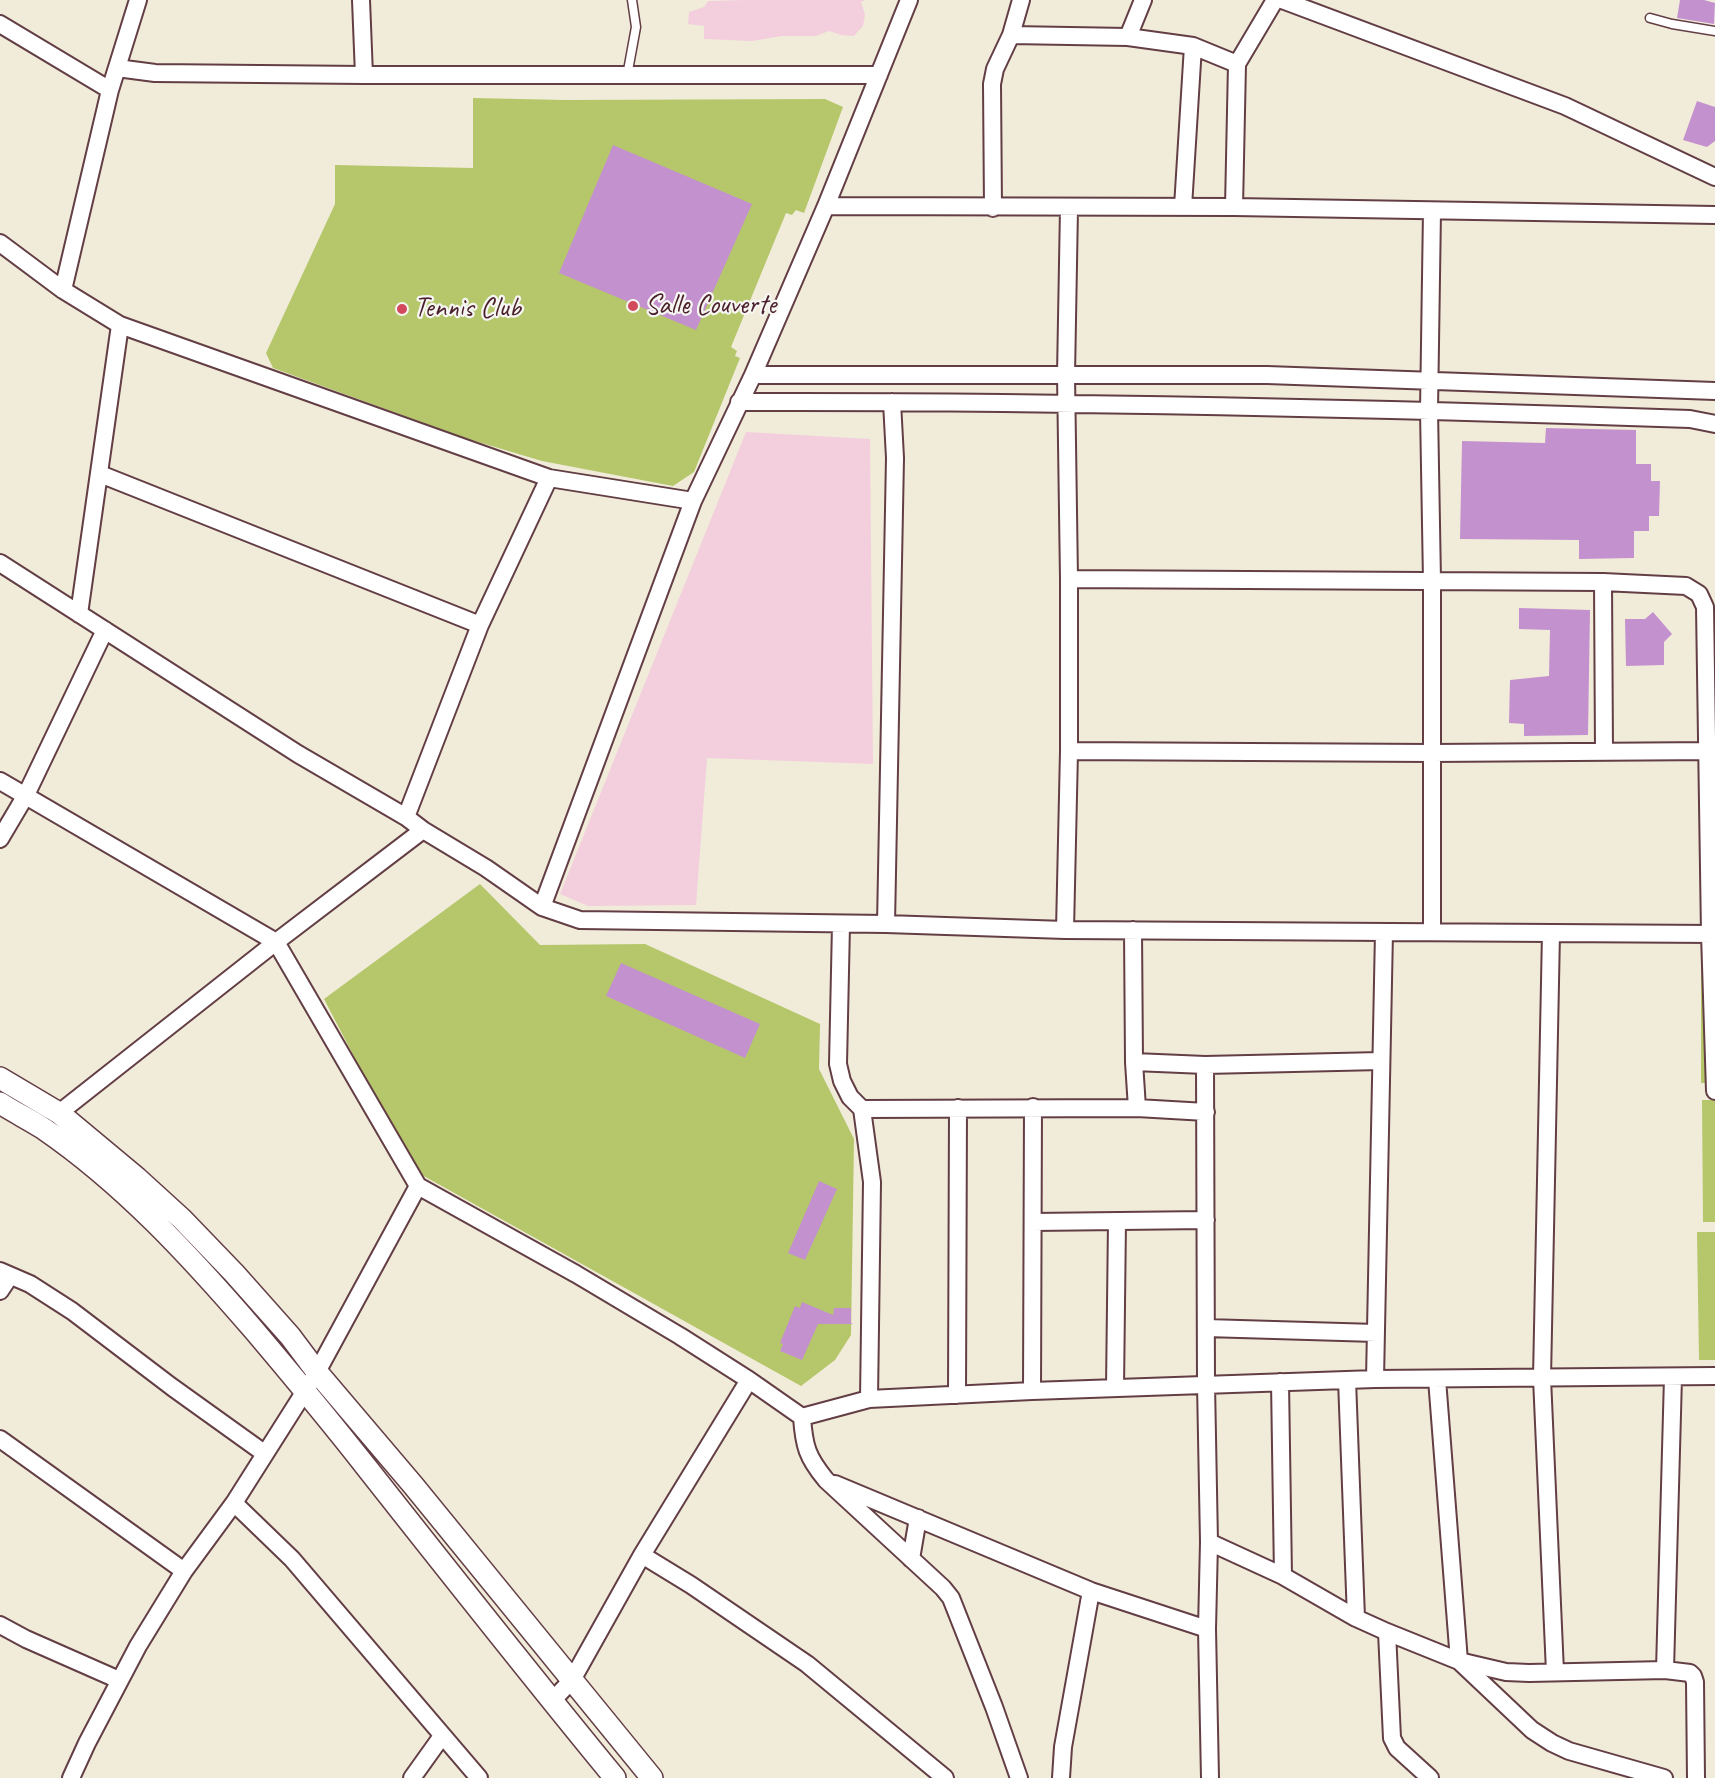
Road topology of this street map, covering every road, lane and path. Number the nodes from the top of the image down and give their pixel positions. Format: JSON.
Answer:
{"nodes":[{"id":1,"x":138,"y":0,"type":"edge"},
{"id":2,"x":361,"y":0,"type":"edge"},
{"id":3,"x":632,"y":0,"type":"edge"},
{"id":4,"x":909,"y":0,"type":"edge"},
{"id":5,"x":1021,"y":0,"type":"edge"},
{"id":6,"x":1143,"y":0,"type":"edge"},
{"id":7,"x":1275,"y":0,"type":"edge"},
{"id":8,"x":1282,"y":0,"type":"edge"},
{"id":9,"x":1650,"y":18,"type":"dead end"},
{"id":10,"x":3,"y":32,"type":"edge"},
{"id":11,"x":1715,"y":32,"type":"edge"},
{"id":12,"x":1011,"y":35,"type":"junction"},
{"id":13,"x":1128,"y":37,"type":"junction"},
{"id":14,"x":1193,"y":46,"type":"junction"},
{"id":15,"x":1237,"y":64,"type":"junction"},
{"id":16,"x":117,"y":68,"type":"junction"},
{"id":17,"x":364,"y":75,"type":"junction"},
{"id":18,"x":879,"y":75,"type":"junction"},
{"id":19,"x":627,"y":76,"type":"junction"},
{"id":20,"x":110,"y":90,"type":"junction"},
{"id":21,"x":1715,"y":177,"type":"edge"},
{"id":22,"x":826,"y":206,"type":"junction"},
{"id":23,"x":1183,"y":207,"type":"junction"},
{"id":24,"x":1234,"y":207,"type":"junction"},
{"id":25,"x":993,"y":208,"type":"junction"},
{"id":26,"x":1070,"y":208,"type":"junction"},
{"id":27,"x":1432,"y":211,"type":"junction"},
{"id":28,"x":1715,"y":215,"type":"edge"},
{"id":29,"x":0,"y":243,"type":"edge"},
{"id":30,"x":63,"y":290,"type":"junction"},
{"id":31,"x":120,"y":325,"type":"junction"},
{"id":32,"x":753,"y":375,"type":"junction"},
{"id":33,"x":1066,"y":375,"type":"junction"},
{"id":34,"x":1430,"y":380,"type":"junction"},
{"id":35,"x":1715,"y":391,"type":"edge"},
{"id":36,"x":739,"y":402,"type":"junction"},
{"id":37,"x":891,"y":402,"type":"junction"},
{"id":38,"x":1067,"y":403,"type":"junction"},
{"id":39,"x":1429,"y":410,"type":"junction"},
{"id":40,"x":1715,"y":424,"type":"edge"},
{"id":41,"x":99,"y":474,"type":"junction"},
{"id":42,"x":549,"y":478,"type":"junction"},
{"id":43,"x":693,"y":501,"type":"junction"},
{"id":44,"x":0,"y":563,"type":"edge"},
{"id":45,"x":1069,"y":579,"type":"junction"},
{"id":46,"x":1432,"y":581,"type":"junction"},
{"id":47,"x":1603,"y":582,"type":"junction"},
{"id":48,"x":79,"y":614,"type":"junction"},
{"id":49,"x":480,"y":625,"type":"junction"},
{"id":50,"x":105,"y":630,"type":"junction"},
{"id":51,"x":1070,"y":751,"type":"junction"},
{"id":52,"x":1604,"y":751,"type":"junction"},
{"id":53,"x":1711,"y":751,"type":"edge"},
{"id":54,"x":1431,"y":753,"type":"junction"},
{"id":55,"x":0,"y":781,"type":"edge"},
{"id":56,"x":26,"y":795,"type":"junction"},
{"id":57,"x":406,"y":817,"type":"junction"},
{"id":58,"x":423,"y":830,"type":"junction"},
{"id":59,"x":0,"y":839,"type":"edge"},
{"id":60,"x":542,"y":907,"type":"junction"},
{"id":61,"x":886,"y":924,"type":"junction"},
{"id":62,"x":841,"y":925,"type":"junction"},
{"id":63,"x":1065,"y":930,"type":"junction"},
{"id":64,"x":1133,"y":930,"type":"junction"},
{"id":65,"x":1384,"y":932,"type":"junction"},
{"id":66,"x":1432,"y":932,"type":"junction"},
{"id":67,"x":1551,"y":933,"type":"junction"},
{"id":68,"x":1712,"y":934,"type":"edge"},
{"id":69,"x":276,"y":942,"type":"junction"},
{"id":70,"x":1381,"y":1061,"type":"junction"},
{"id":71,"x":1134,"y":1062,"type":"junction"},
{"id":72,"x":1205,"y":1065,"type":"junction"},
{"id":73,"x":0,"y":1078,"type":"edge"},
{"id":74,"x":1715,"y":1091,"type":"edge"},
{"id":75,"x":0,"y":1103,"type":"edge"},
{"id":76,"x":1033,"y":1107,"type":"junction"},
{"id":77,"x":862,"y":1108,"type":"junction"},
{"id":78,"x":958,"y":1108,"type":"junction"},
{"id":79,"x":1137,"y":1108,"type":"junction"},
{"id":80,"x":1206,"y":1112,"type":"junction"},
{"id":81,"x":59,"y":1113,"type":"junction"},
{"id":82,"x":418,"y":1186,"type":"junction"},
{"id":83,"x":1206,"y":1220,"type":"junction"},
{"id":84,"x":1117,"y":1221,"type":"junction"},
{"id":85,"x":1033,"y":1222,"type":"junction"},
{"id":86,"x":5,"y":1273,"type":"edge"},
{"id":87,"x":0,"y":1291,"type":"edge"},
{"id":88,"x":1206,"y":1328,"type":"junction"},
{"id":89,"x":1376,"y":1333,"type":"junction"},
{"id":90,"x":317,"y":1372,"type":"junction"},
{"id":91,"x":1715,"y":1376,"type":"edge"},
{"id":92,"x":1673,"y":1377,"type":"junction"},
{"id":93,"x":1542,"y":1378,"type":"junction"},
{"id":94,"x":1375,"y":1379,"type":"junction"},
{"id":95,"x":1437,"y":1379,"type":"junction"},
{"id":96,"x":749,"y":1380,"type":"junction"},
{"id":97,"x":1347,"y":1380,"type":"junction"},
{"id":98,"x":1280,"y":1382,"type":"junction"},
{"id":99,"x":1206,"y":1384,"type":"junction"},
{"id":100,"x":1115,"y":1388,"type":"junction"},
{"id":101,"x":306,"y":1391,"type":"junction"},
{"id":102,"x":1032,"y":1391,"type":"junction"},
{"id":103,"x":957,"y":1395,"type":"junction"},
{"id":104,"x":869,"y":1399,"type":"junction"},
{"id":105,"x":802,"y":1417,"type":"junction"},
{"id":106,"x":0,"y":1439,"type":"edge"},
{"id":107,"x":264,"y":1453,"type":"junction"},
{"id":108,"x":826,"y":1480,"type":"junction"},
{"id":109,"x":234,"y":1503,"type":"junction"},
{"id":110,"x":918,"y":1518,"type":"junction"},
{"id":111,"x":1209,"y":1542,"type":"junction"},
{"id":112,"x":642,"y":1555,"type":"junction"},
{"id":113,"x":911,"y":1559,"type":"junction"},
{"id":114,"x":184,"y":1571,"type":"junction"},
{"id":115,"x":1283,"y":1576,"type":"junction"},
{"id":116,"x":1091,"y":1591,"type":"junction"},
{"id":117,"x":1356,"y":1618,"type":"junction"},
{"id":118,"x":0,"y":1624,"type":"edge"},
{"id":119,"x":1207,"y":1629,"type":"junction"},
{"id":120,"x":1387,"y":1632,"type":"junction"},
{"id":121,"x":1459,"y":1661,"type":"junction"},
{"id":122,"x":1665,"y":1670,"type":"junction"},
{"id":123,"x":1555,"y":1672,"type":"junction"},
{"id":124,"x":119,"y":1680,"type":"junction"},
{"id":125,"x":572,"y":1680,"type":"junction"},
{"id":126,"x":552,"y":1701,"type":"junction"},
{"id":127,"x":442,"y":1736,"type":"junction"},
{"id":128,"x":71,"y":1778,"type":"edge"},
{"id":129,"x":412,"y":1778,"type":"edge"},
{"id":130,"x":479,"y":1778,"type":"edge"},
{"id":131,"x":615,"y":1778,"type":"edge"},
{"id":132,"x":652,"y":1778,"type":"edge"},
{"id":133,"x":945,"y":1778,"type":"edge"},
{"id":134,"x":1019,"y":1778,"type":"edge"},
{"id":135,"x":1061,"y":1778,"type":"edge"},
{"id":136,"x":1210,"y":1778,"type":"edge"},
{"id":137,"x":1430,"y":1778,"type":"edge"},
{"id":138,"x":1664,"y":1778,"type":"edge"},
{"id":139,"x":1696,"y":1778,"type":"edge"}],
"edges":[{"from":1,"to":16,"type":"street"},
{"from":2,"to":17,"type":"street"},
{"from":3,"to":19,"type":"lane"},
{"from":4,"to":18,"type":"street"},
{"from":5,"to":12,"type":"street"},
{"from":6,"to":13,"type":"street"},
{"from":7,"to":15,"type":"street"},
{"from":8,"to":21,"type":"street"},
{"from":9,"to":11,"type":"lane"},
{"from":10,"to":20,"type":"street"},
{"from":12,"to":13,"type":"street"},
{"from":12,"to":25,"type":"street"},
{"from":13,"to":14,"type":"street"},
{"from":14,"to":15,"type":"street"},
{"from":14,"to":23,"type":"street"},
{"from":15,"to":24,"type":"street"},
{"from":16,"to":17,"type":"street"},
{"from":16,"to":20,"type":"street"},
{"from":17,"to":19,"type":"street"},
{"from":18,"to":19,"type":"street"},
{"from":18,"to":22,"type":"street"},
{"from":20,"to":30,"type":"street"},
{"from":22,"to":25,"type":"street"},
{"from":22,"to":32,"type":"street"},
{"from":23,"to":24,"type":"street"},
{"from":23,"to":26,"type":"street"},
{"from":24,"to":27,"type":"street"},
{"from":25,"to":26,"type":"street"},
{"from":26,"to":33,"type":"street"},
{"from":27,"to":28,"type":"street"},
{"from":27,"to":34,"type":"street"},
{"from":29,"to":30,"type":"street"},
{"from":30,"to":31,"type":"street"},
{"from":31,"to":41,"type":"street"},
{"from":31,"to":42,"type":"street"},
{"from":32,"to":33,"type":"street"},
{"from":32,"to":36,"type":"street"},
{"from":33,"to":34,"type":"street"},
{"from":33,"to":38,"type":"street"},
{"from":34,"to":35,"type":"street"},
{"from":34,"to":39,"type":"street"},
{"from":36,"to":37,"type":"street"},
{"from":36,"to":43,"type":"street"},
{"from":37,"to":38,"type":"street"},
{"from":37,"to":61,"type":"street"},
{"from":38,"to":39,"type":"street"},
{"from":38,"to":45,"type":"street"},
{"from":39,"to":40,"type":"street"},
{"from":39,"to":46,"type":"street"},
{"from":41,"to":48,"type":"street"},
{"from":41,"to":49,"type":"street"},
{"from":42,"to":43,"type":"street"},
{"from":42,"to":49,"type":"street"},
{"from":43,"to":60,"type":"street"},
{"from":44,"to":48,"type":"street"},
{"from":45,"to":46,"type":"street"},
{"from":45,"to":51,"type":"street"},
{"from":46,"to":47,"type":"street"},
{"from":46,"to":54,"type":"street"},
{"from":47,"to":52,"type":"street"},
{"from":47,"to":53,"type":"street"},
{"from":48,"to":50,"type":"street"},
{"from":49,"to":57,"type":"street"},
{"from":50,"to":56,"type":"street"},
{"from":50,"to":57,"type":"street"},
{"from":51,"to":54,"type":"street"},
{"from":51,"to":63,"type":"street"},
{"from":52,"to":53,"type":"street"},
{"from":52,"to":54,"type":"street"},
{"from":53,"to":68,"type":"street"},
{"from":54,"to":66,"type":"street"},
{"from":55,"to":56,"type":"street"},
{"from":56,"to":59,"type":"street"},
{"from":56,"to":69,"type":"street"},
{"from":57,"to":58,"type":"street"},
{"from":58,"to":60,"type":"street"},
{"from":58,"to":69,"type":"street"},
{"from":60,"to":62,"type":"street"},
{"from":61,"to":62,"type":"street"},
{"from":61,"to":63,"type":"street"},
{"from":62,"to":77,"type":"street"},
{"from":63,"to":64,"type":"street"},
{"from":64,"to":65,"type":"street"},
{"from":64,"to":71,"type":"street"},
{"from":65,"to":66,"type":"street"},
{"from":65,"to":70,"type":"street"},
{"from":66,"to":67,"type":"street"},
{"from":67,"to":68,"type":"street"},
{"from":67,"to":93,"type":"street"},
{"from":68,"to":74,"type":"street"},
{"from":69,"to":81,"type":"street"},
{"from":69,"to":82,"type":"street"},
{"from":70,"to":72,"type":"street"},
{"from":70,"to":89,"type":"street"},
{"from":71,"to":72,"type":"street"},
{"from":71,"to":79,"type":"street"},
{"from":72,"to":80,"type":"street"},
{"from":73,"to":81,"type":"street"},
{"from":75,"to":101,"type":"street"},
{"from":76,"to":78,"type":"street"},
{"from":76,"to":79,"type":"street"},
{"from":76,"to":85,"type":"street"},
{"from":77,"to":78,"type":"street"},
{"from":77,"to":104,"type":"street"},
{"from":78,"to":103,"type":"street"},
{"from":79,"to":80,"type":"street"},
{"from":80,"to":83,"type":"street"},
{"from":81,"to":90,"type":"street"},
{"from":82,"to":90,"type":"street"},
{"from":82,"to":96,"type":"street"},
{"from":83,"to":84,"type":"street"},
{"from":83,"to":88,"type":"street"},
{"from":84,"to":85,"type":"street"},
{"from":84,"to":100,"type":"street"},
{"from":85,"to":102,"type":"street"},
{"from":86,"to":87,"type":"street"},
{"from":86,"to":107,"type":"street"},
{"from":88,"to":89,"type":"street"},
{"from":88,"to":99,"type":"street"},
{"from":89,"to":94,"type":"street"},
{"from":90,"to":101,"type":"street"},
{"from":90,"to":125,"type":"street"},
{"from":91,"to":92,"type":"street"},
{"from":92,"to":93,"type":"street"},
{"from":92,"to":122,"type":"street"},
{"from":93,"to":95,"type":"street"},
{"from":93,"to":123,"type":"street"},
{"from":94,"to":95,"type":"street"},
{"from":94,"to":97,"type":"street"},
{"from":95,"to":121,"type":"street"},
{"from":96,"to":105,"type":"street"},
{"from":96,"to":112,"type":"street"},
{"from":97,"to":98,"type":"street"},
{"from":97,"to":117,"type":"street"},
{"from":98,"to":99,"type":"street"},
{"from":98,"to":115,"type":"street"},
{"from":99,"to":100,"type":"street"},
{"from":99,"to":111,"type":"street"},
{"from":100,"to":102,"type":"street"},
{"from":101,"to":107,"type":"street"},
{"from":101,"to":126,"type":"street"},
{"from":102,"to":103,"type":"street"},
{"from":103,"to":104,"type":"street"},
{"from":104,"to":105,"type":"street"},
{"from":105,"to":108,"type":"street"},
{"from":106,"to":114,"type":"street"},
{"from":107,"to":109,"type":"street"},
{"from":108,"to":110,"type":"street"},
{"from":108,"to":113,"type":"street"},
{"from":109,"to":114,"type":"street"},
{"from":109,"to":127,"type":"street"},
{"from":110,"to":113,"type":"street"},
{"from":110,"to":116,"type":"street"},
{"from":111,"to":115,"type":"street"},
{"from":111,"to":119,"type":"street"},
{"from":112,"to":125,"type":"street"},
{"from":112,"to":133,"type":"street"},
{"from":113,"to":134,"type":"street"},
{"from":114,"to":124,"type":"street"},
{"from":115,"to":117,"type":"street"},
{"from":116,"to":119,"type":"street"},
{"from":116,"to":135,"type":"street"},
{"from":117,"to":120,"type":"street"},
{"from":118,"to":124,"type":"street"},
{"from":119,"to":136,"type":"street"},
{"from":120,"to":121,"type":"street"},
{"from":120,"to":137,"type":"street"},
{"from":121,"to":123,"type":"street"},
{"from":121,"to":138,"type":"street"},
{"from":122,"to":123,"type":"street"},
{"from":122,"to":139,"type":"street"},
{"from":124,"to":128,"type":"street"},
{"from":125,"to":126,"type":"street"},
{"from":125,"to":132,"type":"street"},
{"from":126,"to":131,"type":"street"},
{"from":127,"to":129,"type":"street"},
{"from":127,"to":130,"type":"street"}]}
